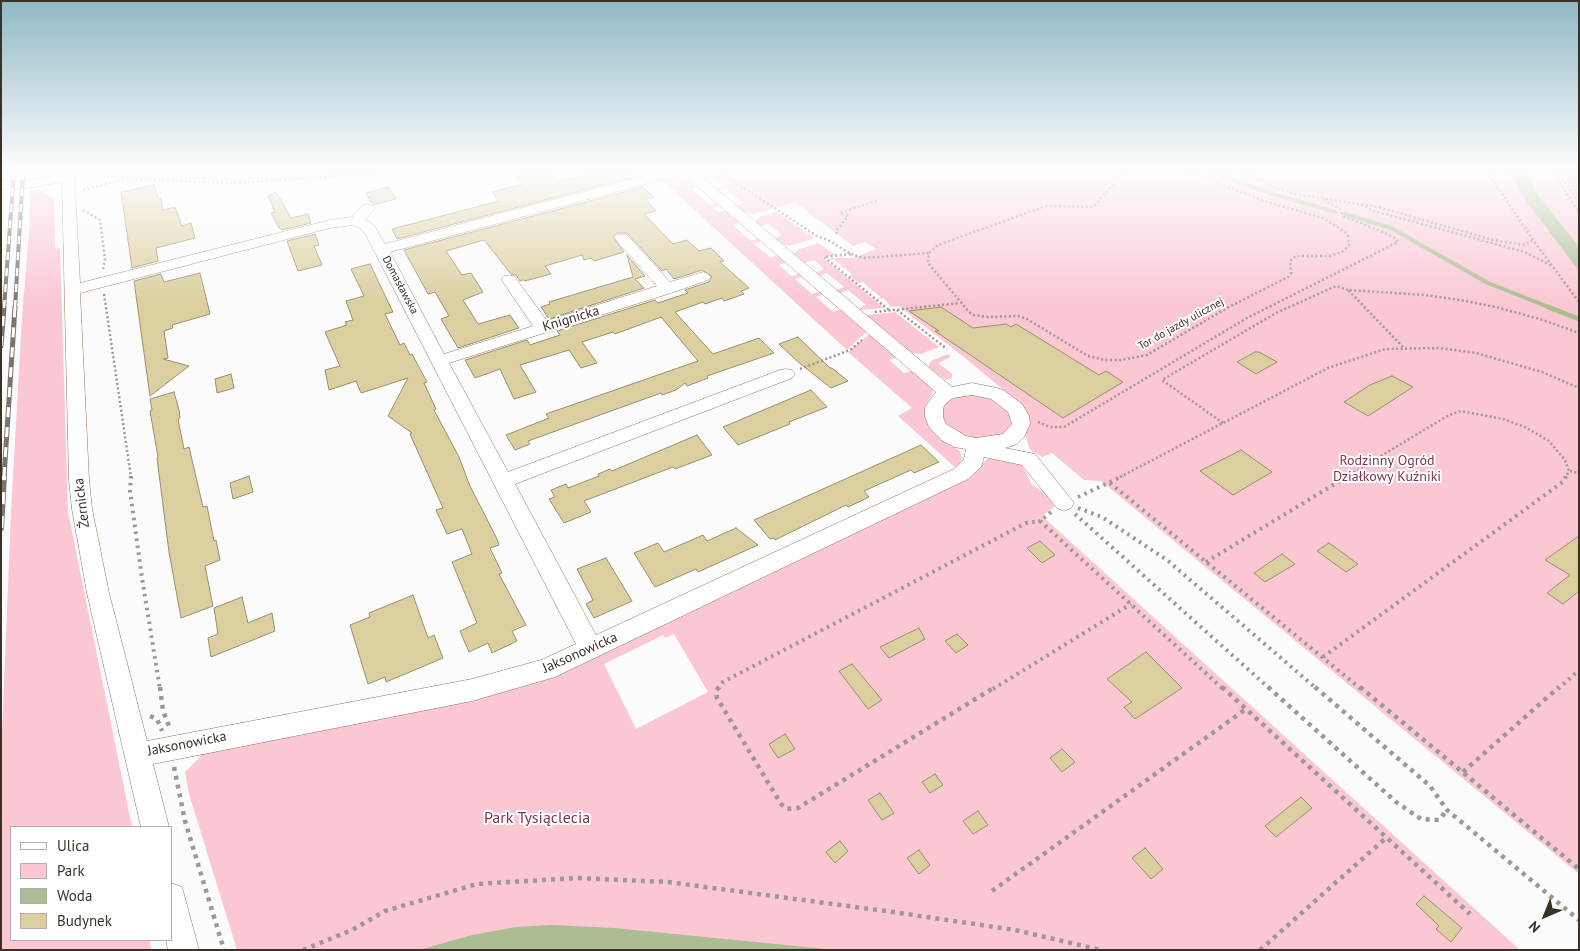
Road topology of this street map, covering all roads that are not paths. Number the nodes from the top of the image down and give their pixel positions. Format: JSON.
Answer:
{"nodes":[{"id":1,"x":72,"y":215,"type":"edge"},
{"id":2,"x":362,"y":215,"type":"edge"},
{"id":3,"x":511,"y":215,"type":"edge"},
{"id":4,"x":739,"y":215,"type":"edge"},
{"id":5,"x":356,"y":222,"type":"junction"},
{"id":6,"x":622,"y":238,"type":"dead end"},
{"id":7,"x":381,"y":250,"type":"junction"},
{"id":8,"x":703,"y":277,"type":"dead end"},
{"id":9,"x":509,"y":278,"type":"dead end"},
{"id":10,"x":668,"y":289,"type":"junction"},
{"id":11,"x":72,"y":290,"type":"junction"},
{"id":12,"x":543,"y":328,"type":"junction"},
{"id":13,"x":440,"y":361,"type":"junction"},
{"id":14,"x":786,"y":374,"type":"road end"},
{"id":15,"x":948,"y":393,"type":"junction"},
{"id":16,"x":1019,"y":424,"type":"junction"},
{"id":17,"x":976,"y":445,"type":"junction"},
{"id":18,"x":1028,"y":459,"type":"junction"},
{"id":19,"x":503,"y":481,"type":"junction"},
{"id":20,"x":1064,"y":503,"type":"road end"},
{"id":21,"x":591,"y":649,"type":"junction"},
{"id":22,"x":137,"y":755,"type":"junction"},
{"id":23,"x":154,"y":826,"type":"edge"},
{"id":24,"x":172,"y":902,"type":"edge"},
{"id":25,"x":184,"y":950,"type":"edge"}],
"edges":[{"from":1,"to":11,"type":"street","name":"Żernicka"},
{"from":2,"to":5,"type":"street"},
{"from":3,"to":7,"type":"street"},
{"from":4,"to":15,"type":"street"},
{"from":5,"to":7,"type":"street","name":"Domasławska"},
{"from":5,"to":11,"type":"street"},
{"from":6,"to":10,"type":"street"},
{"from":7,"to":13,"type":"street","name":"Domasławska"},
{"from":8,"to":10,"type":"street","name":"Knignicka"},
{"from":9,"to":12,"type":"street"},
{"from":10,"to":12,"type":"street","name":"Knignicka"},
{"from":11,"to":22,"type":"street","name":"Żernicka"},
{"from":12,"to":13,"type":"street","name":"Knignicka"},
{"from":13,"to":19,"type":"street","name":"Domasławska"},
{"from":14,"to":19,"type":"street"},
{"from":15,"to":16,"type":"street"},
{"from":15,"to":17,"type":"street"},
{"from":16,"to":17,"type":"street"},
{"from":16,"to":18,"type":"street"},
{"from":17,"to":18,"type":"street"},
{"from":17,"to":21,"type":"street","name":"Jaksonowicka"},
{"from":18,"to":20,"type":"street"},
{"from":19,"to":21,"type":"street","name":"Domasławska"},
{"from":21,"to":22,"type":"street","name":"Jaksonowicka"},
{"from":22,"to":23,"type":"street","name":"Żernicka"},
{"from":24,"to":25,"type":"street"}]}
